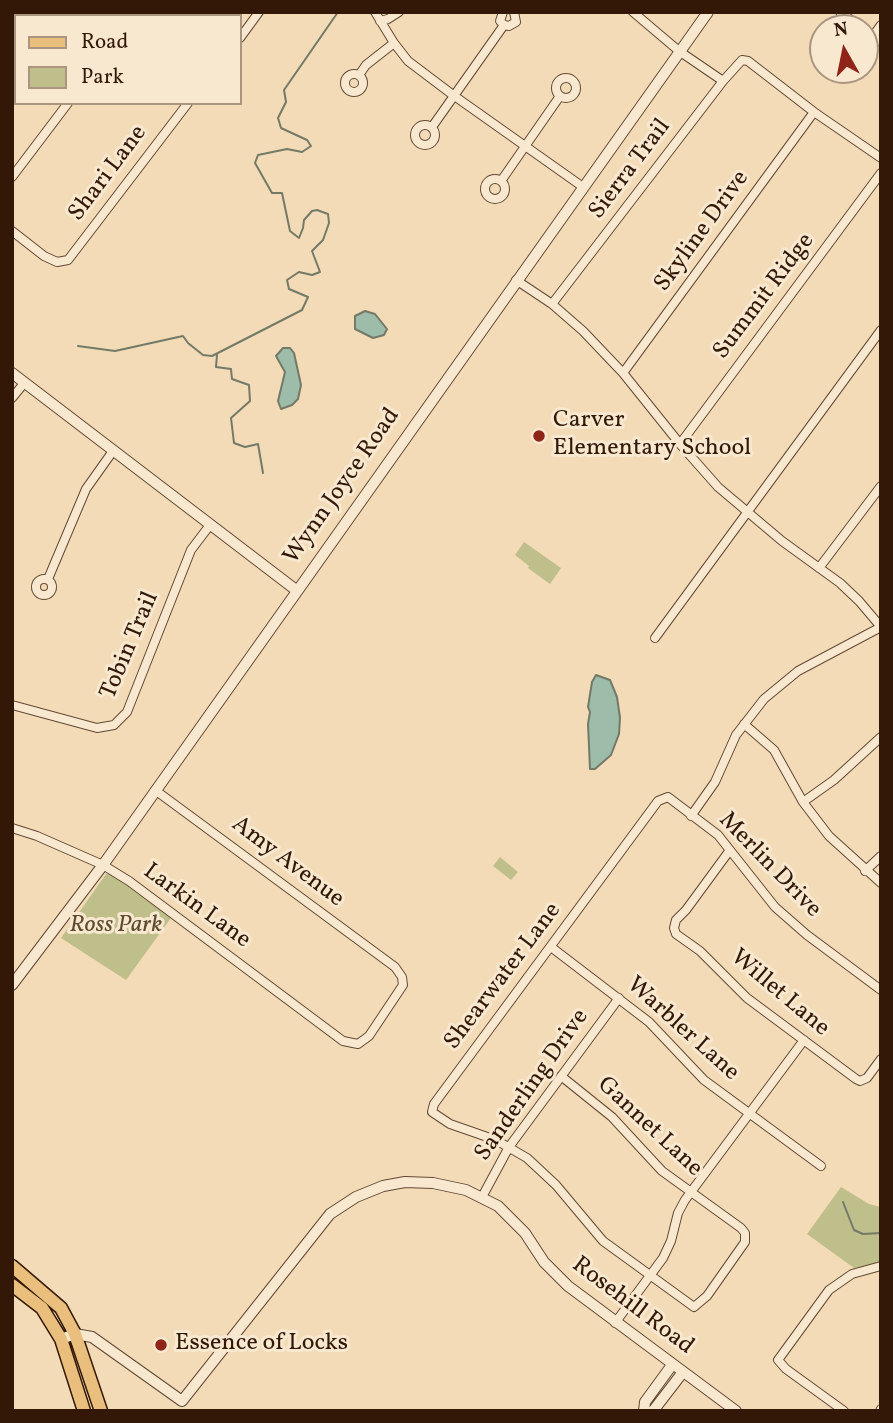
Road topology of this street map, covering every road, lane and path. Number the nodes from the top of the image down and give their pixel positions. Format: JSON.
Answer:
{"nodes":[{"id":1,"x":260,"y":12,"type":"edge"},
{"id":2,"x":399,"y":12,"type":"edge"},
{"id":3,"x":503,"y":12,"type":"edge"},
{"id":4,"x":514,"y":12,"type":"edge"},
{"id":5,"x":633,"y":12,"type":"edge"},
{"id":6,"x":708,"y":12,"type":"edge"},
{"id":7,"x":377,"y":16,"type":"edge"},
{"id":8,"x":504,"y":25,"type":"junction"},
{"id":9,"x":242,"y":35,"type":"edge"},
{"id":10,"x":394,"y":43,"type":"junction"},
{"id":11,"x":679,"y":51,"type":"junction"},
{"id":12,"x":359,"y":75,"type":"dead end"},
{"id":13,"x":723,"y":81,"type":"junction"},
{"id":14,"x":453,"y":95,"type":"junction"},
{"id":15,"x":560,"y":96,"type":"dead end"},
{"id":16,"x":66,"y":105,"type":"edge"},
{"id":17,"x":186,"y":105,"type":"edge"},
{"id":18,"x":814,"y":112,"type":"junction"},
{"id":19,"x":432,"y":127,"type":"dead end"},
{"id":20,"x":526,"y":147,"type":"junction"},
{"id":21,"x":881,"y":158,"type":"edge"},
{"id":22,"x":881,"y":173,"type":"edge"},
{"id":23,"x":12,"y":177,"type":"edge"},
{"id":24,"x":501,"y":181,"type":"dead end"},
{"id":25,"x":583,"y":187,"type":"junction"},
{"id":26,"x":12,"y":231,"type":"edge"},
{"id":27,"x":516,"y":280,"type":"junction"},
{"id":28,"x":552,"y":304,"type":"junction"},
{"id":29,"x":881,"y":330,"type":"edge"},
{"id":30,"x":12,"y":373,"type":"edge"},
{"id":31,"x":623,"y":373,"type":"junction"},
{"id":32,"x":25,"y":383,"type":"junction"},
{"id":33,"x":12,"y":398,"type":"edge"},
{"id":34,"x":680,"y":444,"type":"junction"},
{"id":35,"x":113,"y":451,"type":"junction"},
{"id":36,"x":881,"y":486,"type":"edge"},
{"id":37,"x":747,"y":512,"type":"junction"},
{"id":38,"x":210,"y":525,"type":"junction"},
{"id":39,"x":819,"y":568,"type":"junction"},
{"id":40,"x":48,"y":579,"type":"dead end"},
{"id":41,"x":296,"y":590,"type":"junction"},
{"id":42,"x":881,"y":627,"type":"edge"},
{"id":43,"x":655,"y":638,"type":"dead end"},
{"id":44,"x":12,"y":705,"type":"edge"},
{"id":45,"x":744,"y":724,"type":"junction"},
{"id":46,"x":881,"y":737,"type":"edge"},
{"id":47,"x":155,"y":790,"type":"junction"},
{"id":48,"x":663,"y":799,"type":"joint"},
{"id":49,"x":803,"y":802,"type":"junction"},
{"id":50,"x":691,"y":816,"type":"junction"},
{"id":51,"x":12,"y":828,"type":"edge"},
{"id":52,"x":730,"y":850,"type":"junction"},
{"id":53,"x":881,"y":856,"type":"edge"},
{"id":54,"x":103,"y":865,"type":"junction"},
{"id":55,"x":865,"y":871,"type":"junction"},
{"id":56,"x":881,"y":883,"type":"edge"},
{"id":57,"x":551,"y":947,"type":"junction"},
{"id":58,"x":14,"y":978,"type":"edge"},
{"id":59,"x":881,"y":990,"type":"edge"},
{"id":60,"x":619,"y":998,"type":"junction"},
{"id":61,"x":804,"y":1040,"type":"junction"},
{"id":62,"x":343,"y":1041,"type":"joint"},
{"id":63,"x":881,"y":1059,"type":"edge"},
{"id":64,"x":561,"y":1076,"type":"junction"},
{"id":65,"x":751,"y":1114,"type":"junction"},
{"id":66,"x":509,"y":1147,"type":"junction"},
{"id":67,"x":821,"y":1166,"type":"dead end"},
{"id":68,"x":691,"y":1193,"type":"junction"},
{"id":69,"x":482,"y":1197,"type":"junction"},
{"id":70,"x":12,"y":1266,"type":"edge"},
{"id":71,"x":881,"y":1266,"type":"edge"},
{"id":72,"x":651,"y":1275,"type":"junction"},
{"id":73,"x":12,"y":1285,"type":"edge"},
{"id":74,"x":615,"y":1323,"type":"junction"},
{"id":75,"x":75,"y":1334,"type":"junction"},
{"id":76,"x":61,"y":1339,"type":"junction"},
{"id":77,"x":672,"y":1364,"type":"junction"},
{"id":78,"x":682,"y":1372,"type":"junction"},
{"id":79,"x":182,"y":1402,"type":"junction"},
{"id":80,"x":84,"y":1411,"type":"edge"},
{"id":81,"x":101,"y":1411,"type":"edge"},
{"id":82,"x":175,"y":1411,"type":"edge"},
{"id":83,"x":644,"y":1411,"type":"edge"},
{"id":84,"x":653,"y":1411,"type":"edge"},
{"id":85,"x":736,"y":1411,"type":"edge"},
{"id":86,"x":844,"y":1411,"type":"edge"}],
"edges":[{"from":1,"to":9,"type":"street"},
{"from":2,"to":7,"type":"street"},
{"from":3,"to":8,"type":"street"},
{"from":4,"to":8,"type":"street"},
{"from":5,"to":11,"type":"street"},
{"from":6,"to":11,"type":"street","name":"Wynn Joyce Road"},
{"from":7,"to":10,"type":"street"},
{"from":8,"to":14,"type":"street"},
{"from":10,"to":12,"type":"street"},
{"from":10,"to":14,"type":"street"},
{"from":11,"to":13,"type":"street"},
{"from":11,"to":25,"type":"street","name":"Wynn Joyce Road"},
{"from":13,"to":18,"type":"street","name":"Sierra Trail"},
{"from":13,"to":28,"type":"street","name":"Sierra Trail"},
{"from":14,"to":19,"type":"street"},
{"from":14,"to":20,"type":"street"},
{"from":15,"to":20,"type":"street"},
{"from":16,"to":23,"type":"street"},
{"from":17,"to":26,"type":"street","name":"Shari Lane"},
{"from":18,"to":21,"type":"street"},
{"from":18,"to":31,"type":"street","name":"Skyline Drive"},
{"from":20,"to":24,"type":"street"},
{"from":20,"to":25,"type":"street"},
{"from":22,"to":34,"type":"street","name":"Summit Ridge"},
{"from":25,"to":27,"type":"street","name":"Wynn Joyce Road"},
{"from":27,"to":28,"type":"street"},
{"from":27,"to":41,"type":"street","name":"Wynn Joyce Road"},
{"from":28,"to":31,"type":"street"},
{"from":29,"to":37,"type":"street"},
{"from":30,"to":32,"type":"street"},
{"from":31,"to":34,"type":"street"},
{"from":32,"to":33,"type":"street"},
{"from":32,"to":35,"type":"street"},
{"from":34,"to":37,"type":"street"},
{"from":35,"to":38,"type":"street"},
{"from":35,"to":40,"type":"street"},
{"from":36,"to":39,"type":"street"},
{"from":37,"to":39,"type":"street"},
{"from":37,"to":43,"type":"street"},
{"from":38,"to":41,"type":"street"},
{"from":38,"to":44,"type":"street","name":"Tobin Trail"},
{"from":39,"to":42,"type":"street"},
{"from":41,"to":47,"type":"street","name":"Wynn Joyce Road"},
{"from":42,"to":45,"type":"street"},
{"from":45,"to":49,"type":"street"},
{"from":45,"to":50,"type":"street"},
{"from":46,"to":49,"type":"street"},
{"from":47,"to":54,"type":"street","name":"Wynn Joyce Road"},
{"from":47,"to":62,"type":"street","name":"Amy Avenue"},
{"from":48,"to":50,"type":"street","name":"Merlin Drive"},
{"from":48,"to":57,"type":"street","name":"Shearwater Lane"},
{"from":49,"to":55,"type":"street"},
{"from":50,"to":52,"type":"street","name":"Merlin Drive"},
{"from":51,"to":54,"type":"street","name":"Larkin Lane"},
{"from":52,"to":59,"type":"street","name":"Merlin Drive"},
{"from":52,"to":61,"type":"street","name":"Willet Lane"},
{"from":53,"to":55,"type":"street"},
{"from":54,"to":58,"type":"street","name":"Wynn Joyce Road"},
{"from":54,"to":62,"type":"street","name":"Larkin Lane"},
{"from":55,"to":56,"type":"street"},
{"from":57,"to":60,"type":"street","name":"Warbler Lane"},
{"from":57,"to":66,"type":"street","name":"Shearwater Lane"},
{"from":60,"to":64,"type":"street","name":"Sanderling Drive"},
{"from":60,"to":65,"type":"street","name":"Warbler Lane"},
{"from":61,"to":63,"type":"street","name":"Willet Lane"},
{"from":61,"to":65,"type":"street"},
{"from":64,"to":66,"type":"street","name":"Sanderling Drive"},
{"from":64,"to":68,"type":"street","name":"Gannet Lane"},
{"from":65,"to":67,"type":"street","name":"Warbler Lane"},
{"from":65,"to":68,"type":"street"},
{"from":66,"to":69,"type":"street","name":"Sanderling Drive"},
{"from":66,"to":72,"type":"street"},
{"from":68,"to":72,"type":"street"},
{"from":68,"to":72,"type":"street","name":"Gannet Lane"},
{"from":69,"to":74,"type":"street","name":"Rosehill Road"},
{"from":69,"to":79,"type":"street","name":"Rosehill Road"},
{"from":70,"to":75,"type":"main road"},
{"from":71,"to":86,"type":"street"},
{"from":72,"to":74,"type":"street"},
{"from":73,"to":76,"type":"main road"},
{"from":74,"to":77,"type":"street","name":"Rosehill Road"},
{"from":75,"to":76,"type":"street"},
{"from":75,"to":79,"type":"street"},
{"from":75,"to":81,"type":"main road"},
{"from":76,"to":80,"type":"main road"},
{"from":77,"to":78,"type":"street","name":"Rosehill Road"},
{"from":77,"to":83,"type":"street"},
{"from":78,"to":84,"type":"street"},
{"from":78,"to":85,"type":"street","name":"Rosehill Road"},
{"from":79,"to":82,"type":"street","name":"Rosehill Road"}]}
